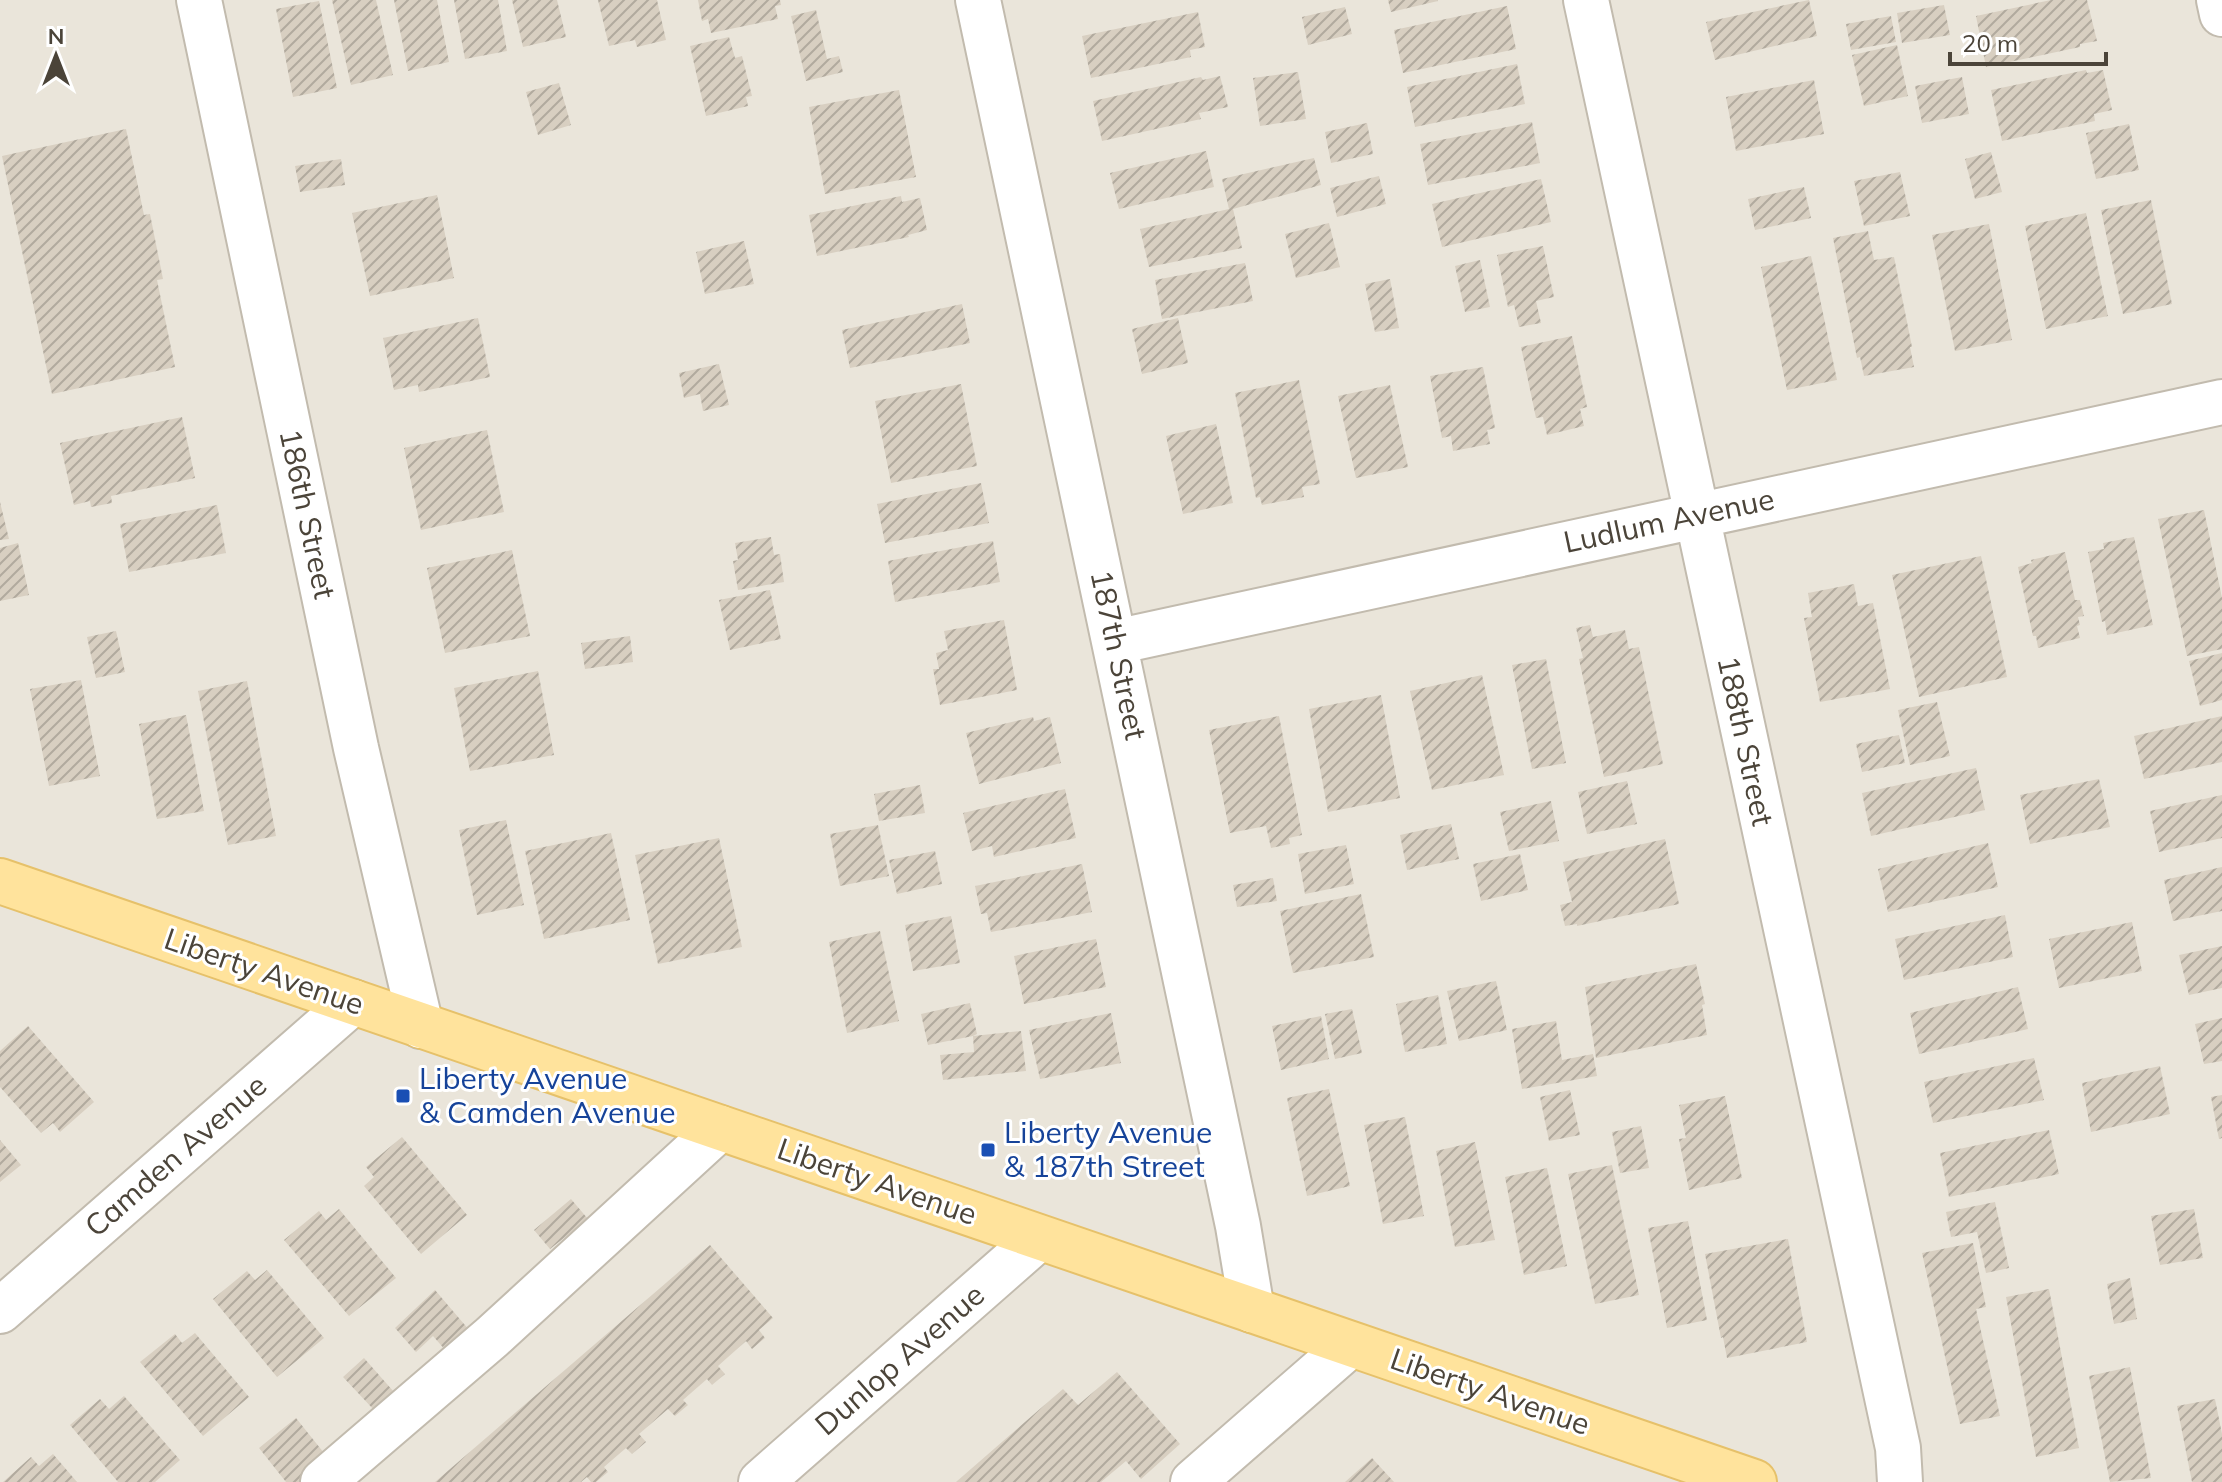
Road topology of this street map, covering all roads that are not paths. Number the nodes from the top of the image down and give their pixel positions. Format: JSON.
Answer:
{"nodes":[{"id":1,"x":199,"y":0,"type":"edge"},
{"id":2,"x":978,"y":0,"type":"edge"},
{"id":3,"x":1586,"y":0,"type":"edge"},
{"id":4,"x":2219,"y":0,"type":"edge"},
{"id":5,"x":2222,"y":14,"type":"edge"},
{"id":6,"x":2222,"y":402,"type":"edge"},
{"id":7,"x":1696,"y":515,"type":"junction"},
{"id":8,"x":1115,"y":642,"type":"junction"},
{"id":9,"x":0,"y":881,"type":"edge"},
{"id":10,"x":353,"y":1002,"type":"junction"},
{"id":11,"x":421,"y":1026,"type":"junction"},
{"id":12,"x":720,"y":1128,"type":"junction"},
{"id":13,"x":1039,"y":1238,"type":"junction"},
{"id":14,"x":1252,"y":1310,"type":"junction"},
{"id":15,"x":0,"y":1311,"type":"edge"},
{"id":16,"x":1350,"y":1345,"type":"junction"},
{"id":17,"x":1703,"y":1475,"type":"edge"},
{"id":18,"x":323,"y":1482,"type":"edge"},
{"id":19,"x":761,"y":1482,"type":"edge"},
{"id":20,"x":1193,"y":1482,"type":"edge"},
{"id":21,"x":1754,"y":1482,"type":"edge"},
{"id":22,"x":1900,"y":1482,"type":"edge"}],
"edges":[{"from":1,"to":11,"type":"street","name":"186th Street"},
{"from":2,"to":8,"type":"street","name":"187th Street"},
{"from":3,"to":7,"type":"street","name":"188th Street"},
{"from":4,"to":5,"type":"street"},
{"from":6,"to":7,"type":"street","name":"Ludlum Avenue"},
{"from":7,"to":8,"type":"street","name":"Ludlum Avenue"},
{"from":7,"to":22,"type":"street","name":"188th Street"},
{"from":8,"to":14,"type":"street","name":"187th Street"},
{"from":9,"to":10,"type":"main road","name":"Liberty Avenue"},
{"from":10,"to":11,"type":"main road","name":"Liberty Avenue"},
{"from":10,"to":15,"type":"street","name":"Camden Avenue"},
{"from":11,"to":12,"type":"main road","name":"Liberty Avenue"},
{"from":12,"to":13,"type":"main road","name":"Liberty Avenue"},
{"from":12,"to":18,"type":"street"},
{"from":13,"to":14,"type":"main road","name":"Liberty Avenue"},
{"from":13,"to":19,"type":"street","name":"Dunlop Avenue"},
{"from":14,"to":16,"type":"main road","name":"Liberty Avenue"},
{"from":16,"to":17,"type":"main road","name":"Liberty Avenue"},
{"from":16,"to":20,"type":"street"},
{"from":17,"to":21,"type":"main road","name":"Liberty Avenue"}]}
